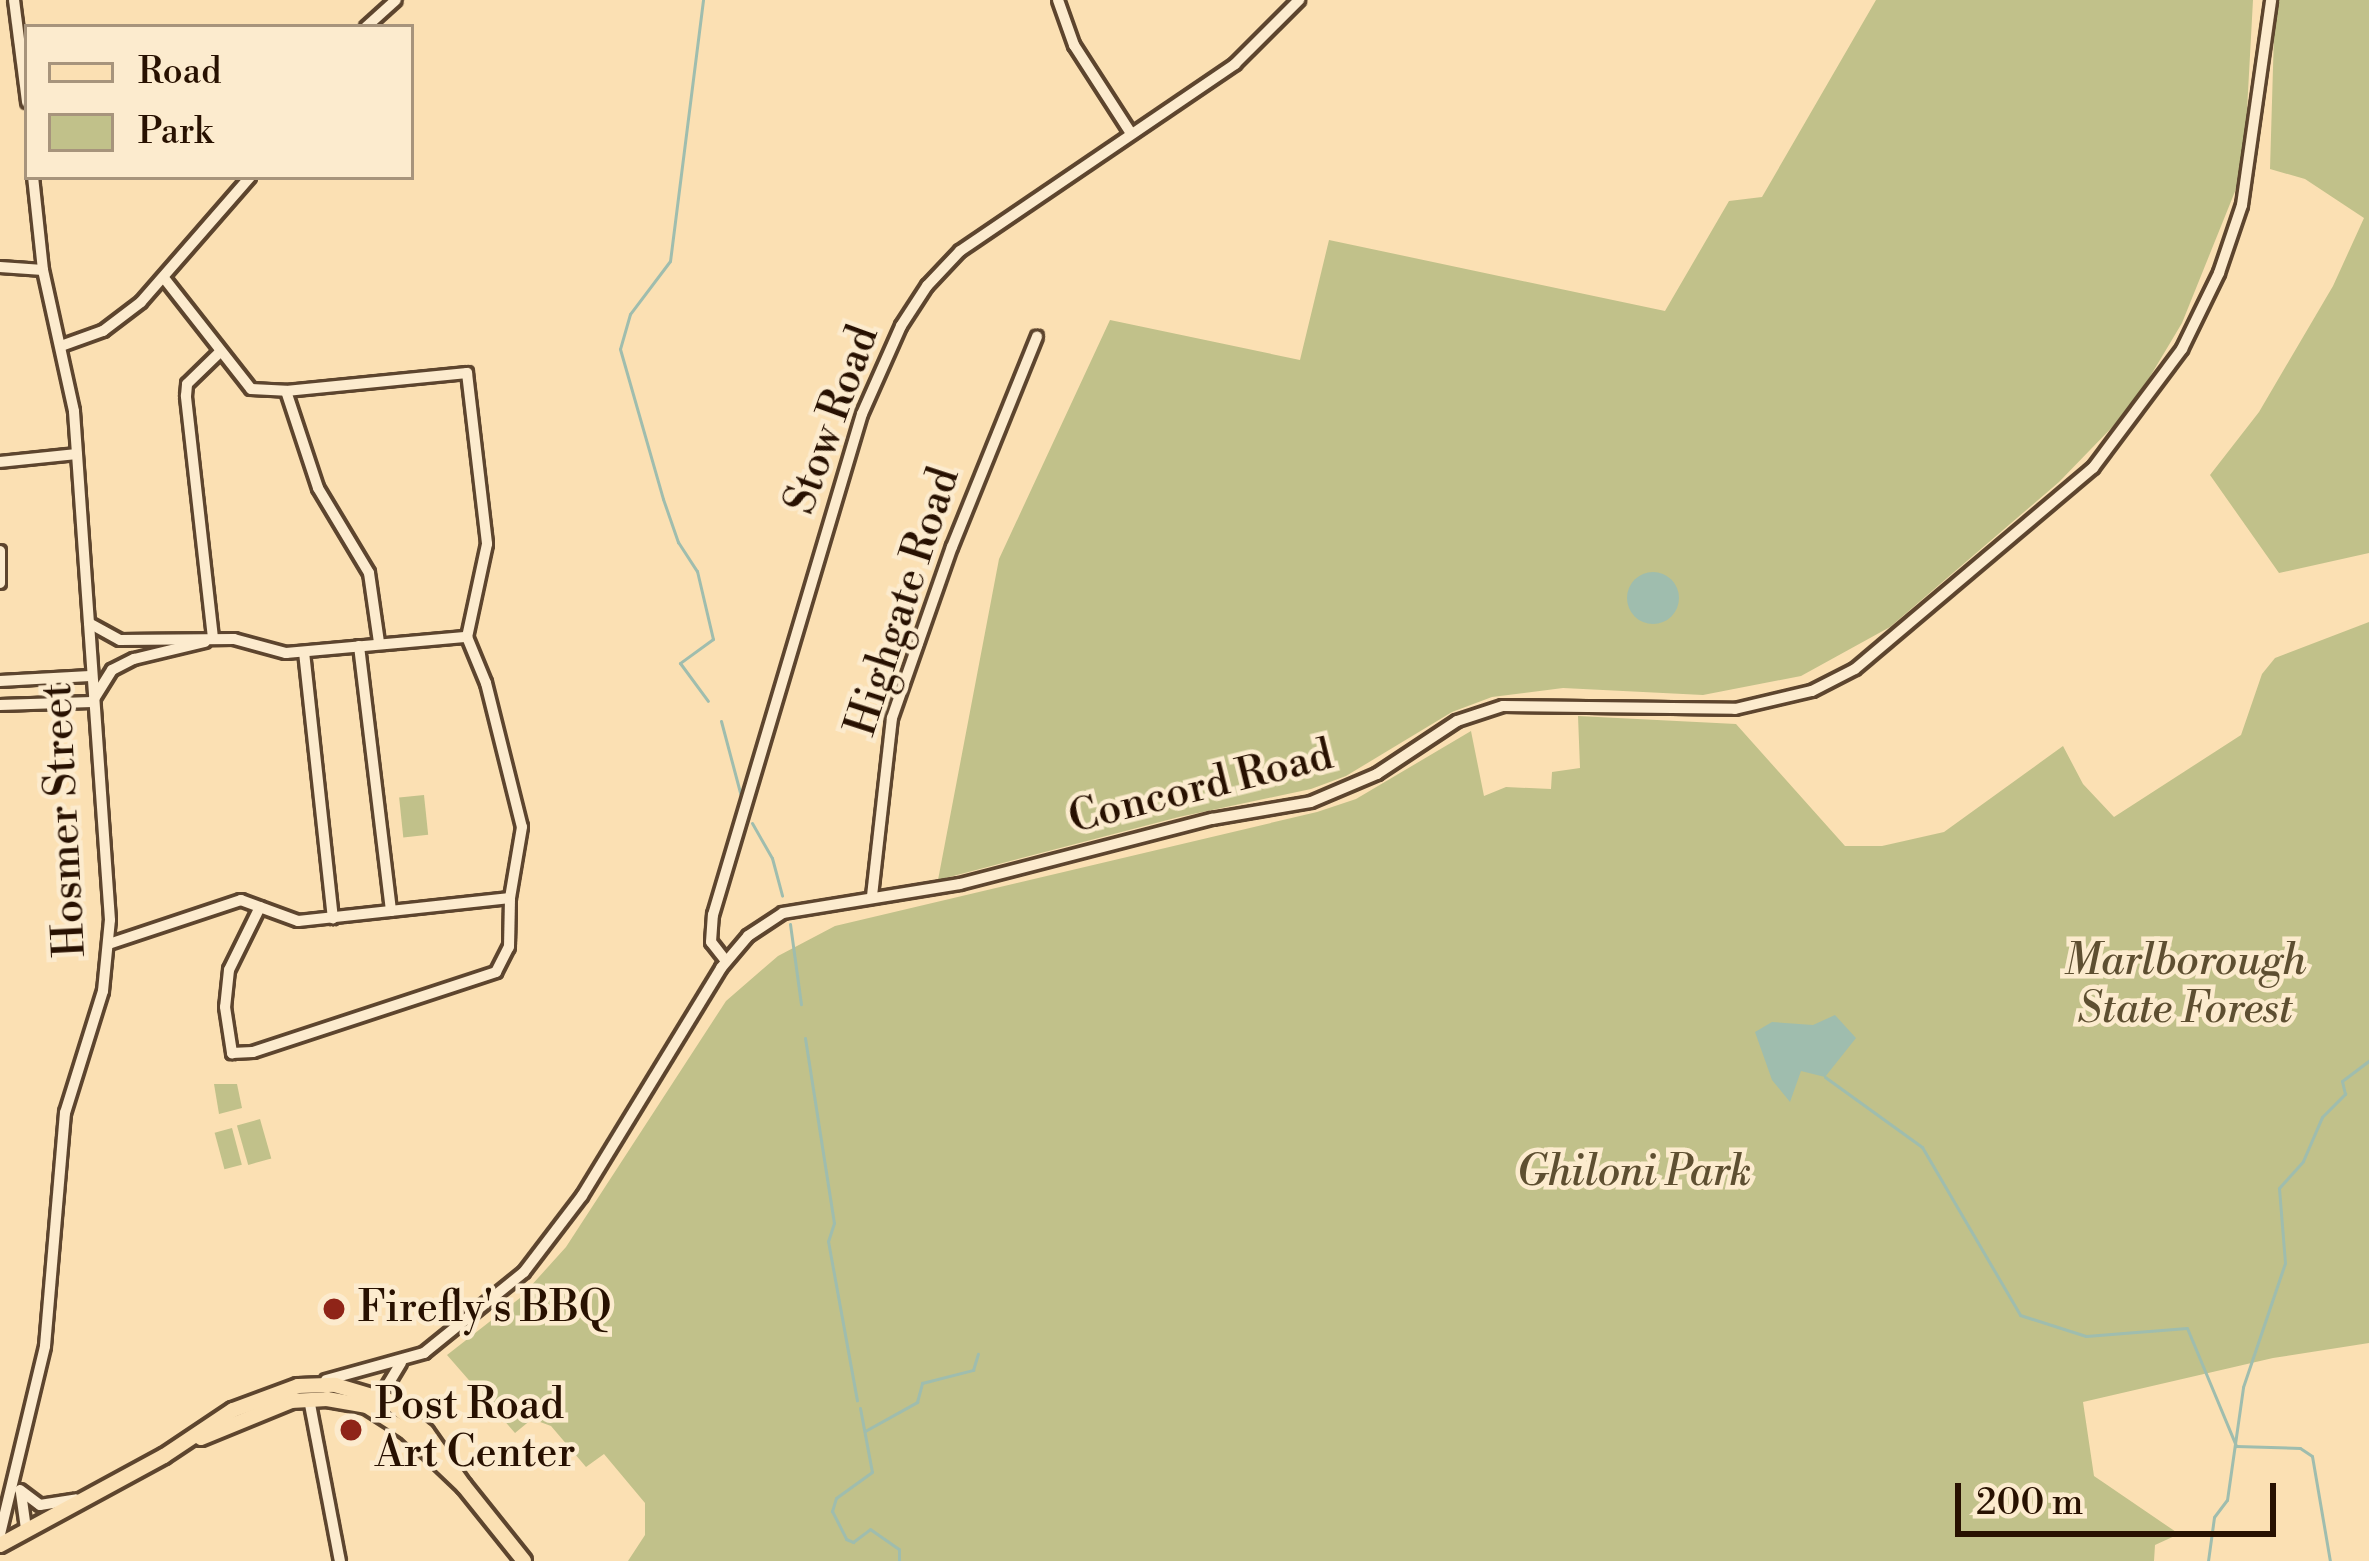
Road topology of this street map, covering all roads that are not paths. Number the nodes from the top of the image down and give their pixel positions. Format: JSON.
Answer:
{"nodes":[{"id":1,"x":14,"y":0,"type":"edge"},
{"id":2,"x":396,"y":0,"type":"edge"},
{"id":3,"x":1058,"y":0,"type":"edge"},
{"id":4,"x":1300,"y":0,"type":"edge"},
{"id":5,"x":2271,"y":0,"type":"edge"},
{"id":6,"x":369,"y":24,"type":"edge"},
{"id":7,"x":24,"y":78,"type":"edge"},
{"id":8,"x":1130,"y":132,"type":"junction"},
{"id":9,"x":34,"y":180,"type":"edge"},
{"id":10,"x":247,"y":180,"type":"edge"},
{"id":11,"x":0,"y":267,"type":"edge"},
{"id":12,"x":43,"y":270,"type":"junction"},
{"id":13,"x":164,"y":278,"type":"junction"},
{"id":14,"x":1037,"y":337,"type":"dead end"},
{"id":15,"x":61,"y":346,"type":"junction"},
{"id":16,"x":219,"y":353,"type":"junction"},
{"id":17,"x":286,"y":391,"type":"junction"},
{"id":18,"x":77,"y":454,"type":"junction"},
{"id":19,"x":0,"y":462,"type":"edge"},
{"id":20,"x":0,"y":551,"type":"edge"},
{"id":21,"x":0,"y":583,"type":"edge"},
{"id":22,"x":88,"y":623,"type":"junction"},
{"id":23,"x":467,"y":637,"type":"junction"},
{"id":24,"x":213,"y":638,"type":"junction"},
{"id":25,"x":379,"y":642,"type":"junction"},
{"id":26,"x":359,"y":646,"type":"junction"},
{"id":27,"x":304,"y":652,"type":"junction"},
{"id":28,"x":90,"y":676,"type":"junction"},
{"id":29,"x":0,"y":681,"type":"edge"},
{"id":30,"x":92,"y":702,"type":"junction"},
{"id":31,"x":0,"y":705,"type":"edge"},
{"id":32,"x":872,"y":896,"type":"junction"},
{"id":33,"x":510,"y":898,"type":"junction"},
{"id":34,"x":260,"y":907,"type":"junction"},
{"id":35,"x":391,"y":911,"type":"junction"},
{"id":36,"x":333,"y":917,"type":"junction"},
{"id":37,"x":109,"y":944,"type":"junction"},
{"id":38,"x":726,"y":961,"type":"junction"},
{"id":39,"x":401,"y":1363,"type":"junction"},
{"id":40,"x":380,"y":1368,"type":"junction"},
{"id":41,"x":298,"y":1386,"type":"junction"},
{"id":42,"x":309,"y":1399,"type":"junction"},
{"id":43,"x":370,"y":1400,"type":"junction"},
{"id":44,"x":184,"y":1444,"type":"junction"},
{"id":45,"x":18,"y":1454,"type":"junction"},
{"id":46,"x":20,"y":1490,"type":"junction"},
{"id":47,"x":7,"y":1495,"type":"junction"},
{"id":48,"x":93,"y":1495,"type":"junction"},
{"id":49,"x":26,"y":1530,"type":"junction"},
{"id":50,"x":0,"y":1534,"type":"edge"},
{"id":51,"x":0,"y":1545,"type":"edge"},
{"id":52,"x":340,"y":1561,"type":"edge"},
{"id":53,"x":524,"y":1561,"type":"edge"}],
"edges":[{"from":1,"to":7,"type":"street"},
{"from":2,"to":6,"type":"street"},
{"from":3,"to":8,"type":"street"},
{"from":4,"to":8,"type":"street","name":"Stow Road"},
{"from":5,"to":32,"type":"street","name":"Concord Road"},
{"from":8,"to":38,"type":"street","name":"Stow Road"},
{"from":9,"to":12,"type":"street","name":"Hosmer Street"},
{"from":10,"to":13,"type":"street"},
{"from":11,"to":12,"type":"street"},
{"from":12,"to":15,"type":"street","name":"Hosmer Street"},
{"from":13,"to":15,"type":"street"},
{"from":13,"to":16,"type":"street"},
{"from":14,"to":32,"type":"street","name":"Highgate Road"},
{"from":15,"to":18,"type":"street","name":"Hosmer Street"},
{"from":16,"to":17,"type":"street"},
{"from":16,"to":24,"type":"street"},
{"from":17,"to":23,"type":"street"},
{"from":17,"to":25,"type":"street"},
{"from":18,"to":19,"type":"street"},
{"from":18,"to":22,"type":"street","name":"Hosmer Street"},
{"from":20,"to":21,"type":"street"},
{"from":22,"to":24,"type":"street"},
{"from":22,"to":28,"type":"street","name":"Hosmer Street"},
{"from":23,"to":25,"type":"street"},
{"from":23,"to":33,"type":"street"},
{"from":24,"to":27,"type":"street"},
{"from":24,"to":30,"type":"street"},
{"from":25,"to":26,"type":"street"},
{"from":26,"to":27,"type":"street"},
{"from":26,"to":35,"type":"street"},
{"from":27,"to":36,"type":"street"},
{"from":28,"to":29,"type":"street"},
{"from":28,"to":30,"type":"street","name":"Hosmer Street"},
{"from":30,"to":31,"type":"street"},
{"from":30,"to":37,"type":"street","name":"Hosmer Street"},
{"from":32,"to":38,"type":"street","name":"Concord Road"},
{"from":33,"to":34,"type":"street"},
{"from":33,"to":35,"type":"street"},
{"from":34,"to":36,"type":"street"},
{"from":34,"to":37,"type":"street"},
{"from":35,"to":36,"type":"street"},
{"from":37,"to":45,"type":"street","name":"Hosmer Street"},
{"from":38,"to":39,"type":"street","name":"Concord Road"},
{"from":39,"to":40,"type":"street","name":"Concord Road"},
{"from":39,"to":43,"type":"street"},
{"from":40,"to":41,"type":"street","name":"Concord Road"},
{"from":40,"to":43,"type":"street"},
{"from":41,"to":43,"type":"main road"},
{"from":41,"to":44,"type":"main road"},
{"from":42,"to":43,"type":"main road"},
{"from":42,"to":44,"type":"main road"},
{"from":42,"to":52,"type":"street"},
{"from":43,"to":53,"type":"main road"},
{"from":44,"to":48,"type":"main road"},
{"from":45,"to":46,"type":"street","name":"Hosmer Street"},
{"from":45,"to":47,"type":"street","name":"Hosmer Street"},
{"from":46,"to":48,"type":"street"},
{"from":46,"to":49,"type":"street","name":"Hosmer Street"},
{"from":47,"to":49,"type":"street"},
{"from":47,"to":50,"type":"street","name":"Hosmer Street"},
{"from":48,"to":49,"type":"main road"},
{"from":49,"to":51,"type":"main road"}]}
